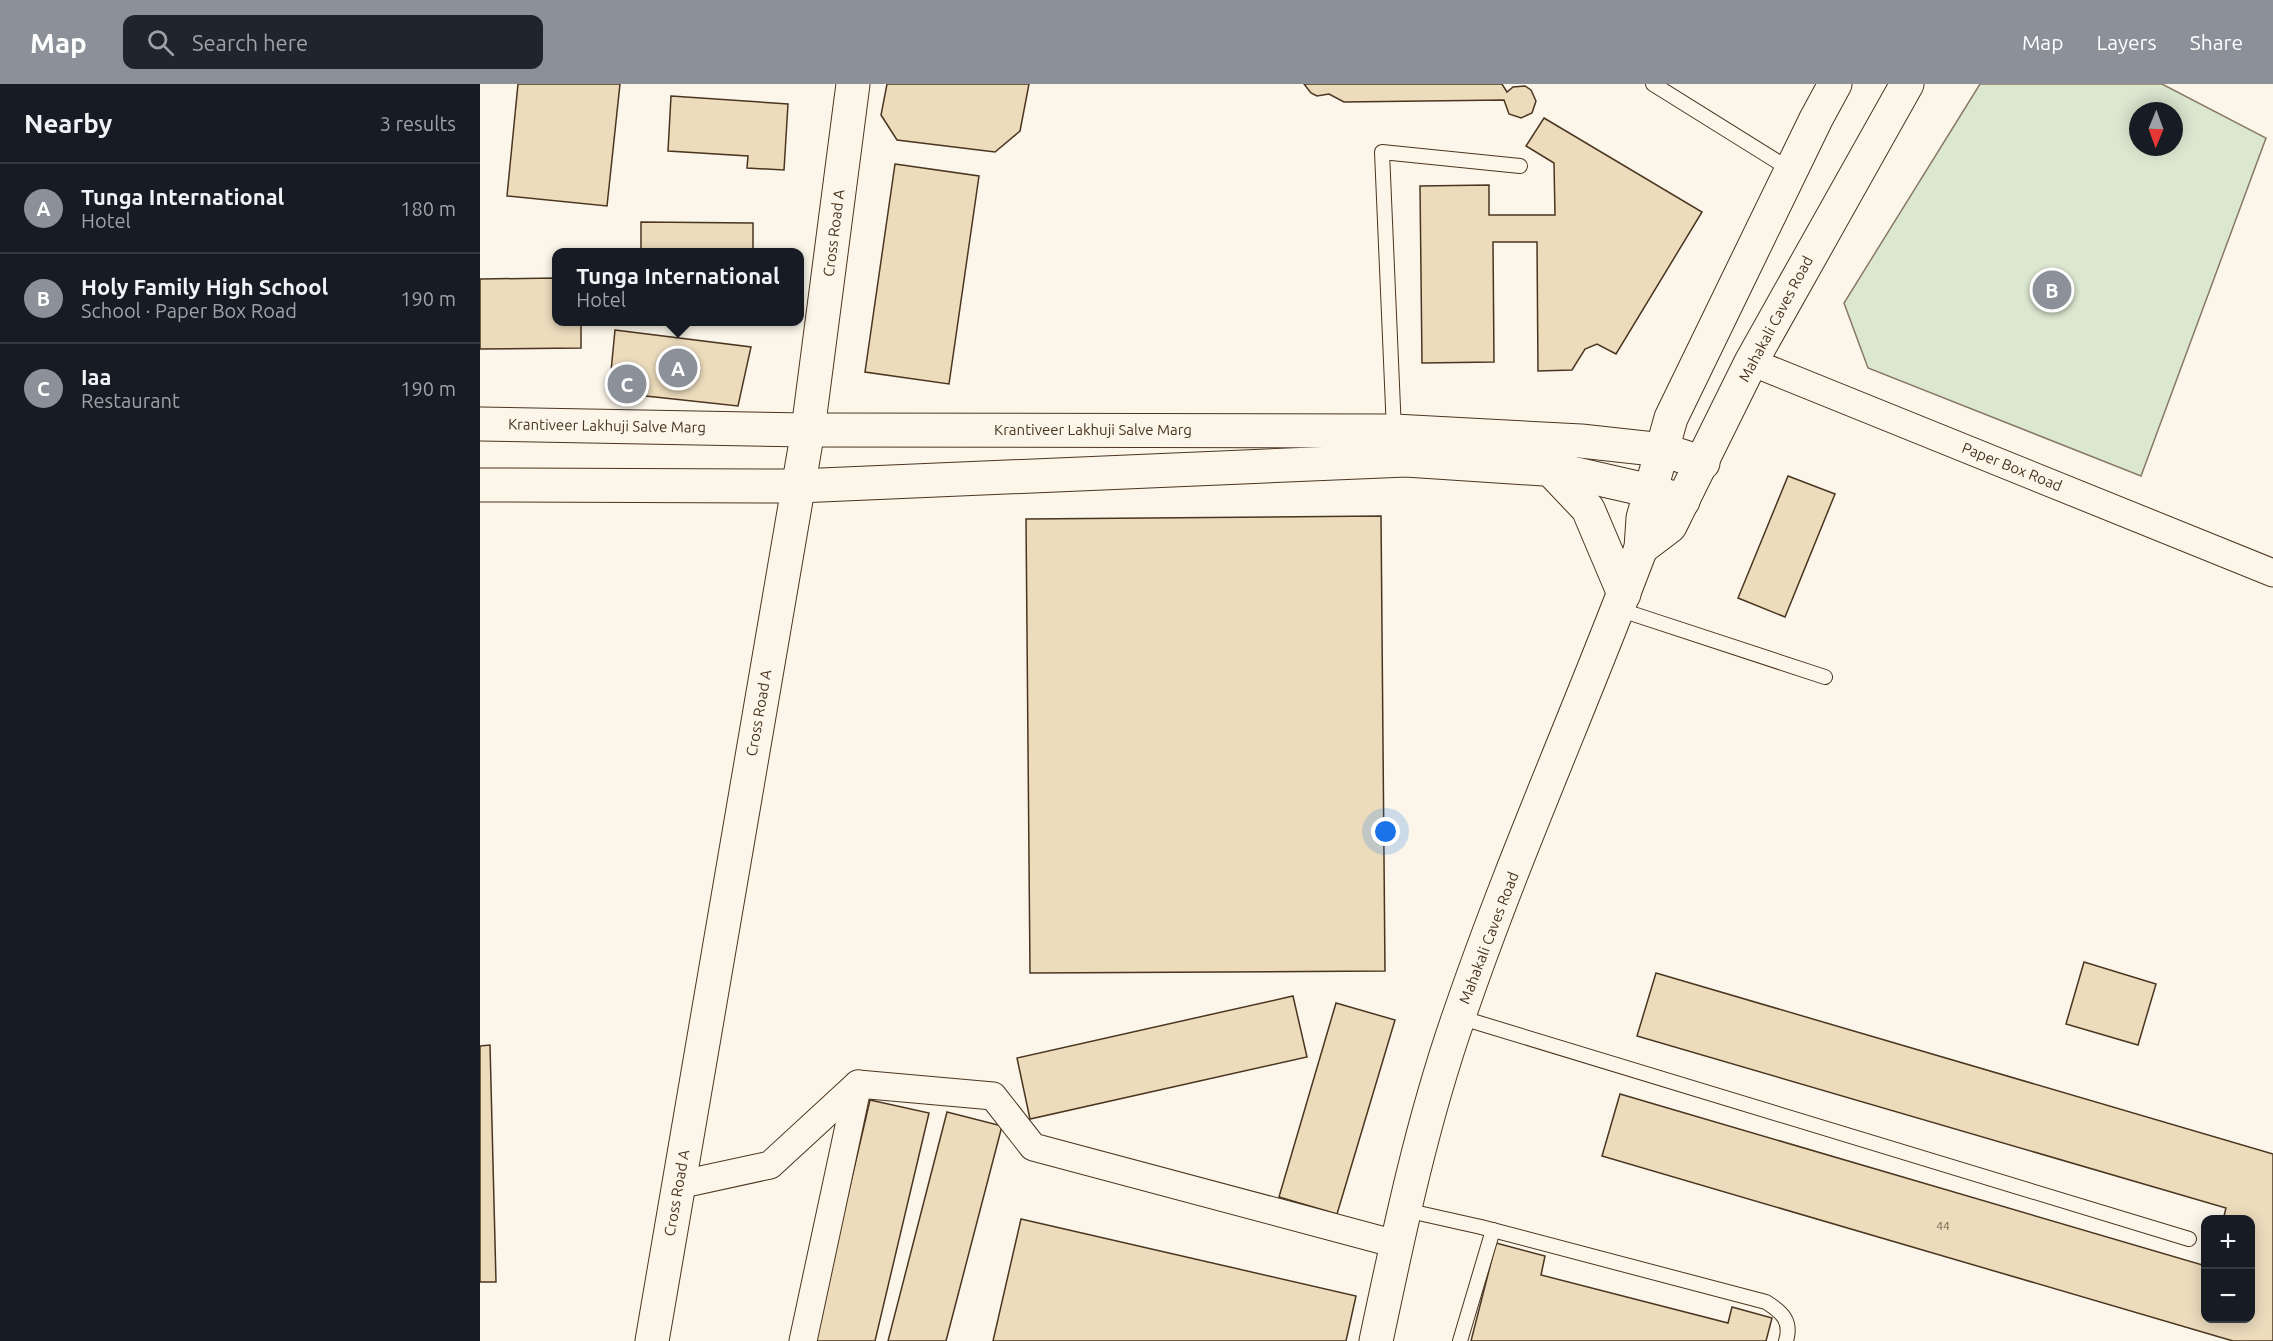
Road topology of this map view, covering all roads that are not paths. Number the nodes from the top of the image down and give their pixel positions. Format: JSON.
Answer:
{"nodes":[{"id":1,"x":853,"y":84,"type":"edge"},
{"id":2,"x":1653,"y":84,"type":"edge"},
{"id":3,"x":1835,"y":84,"type":"edge"},
{"id":4,"x":1907,"y":84,"type":"edge"},
{"id":5,"x":1520,"y":166,"type":"dead end"},
{"id":6,"x":1792,"y":170,"type":"junction"},
{"id":7,"x":1751,"y":362,"type":"junction"},
{"id":8,"x":480,"y":424,"type":"edge"},
{"id":9,"x":808,"y":430,"type":"junction"},
{"id":10,"x":1394,"y":431,"type":"junction"},
{"id":11,"x":1663,"y":450,"type":"junction"},
{"id":12,"x":1703,"y":463,"type":"junction"},
{"id":13,"x":1551,"y":470,"type":"junction"},
{"id":14,"x":480,"y":485,"type":"edge"},
{"id":15,"x":798,"y":486,"type":"junction"},
{"id":16,"x":1651,"y":491,"type":"junction"},
{"id":17,"x":1683,"y":501,"type":"junction"},
{"id":18,"x":1641,"y":548,"type":"junction"},
{"id":19,"x":2273,"y":573,"type":"edge"},
{"id":20,"x":1621,"y":601,"type":"junction"},
{"id":21,"x":1825,"y":677,"type":"dead end"},
{"id":22,"x":1459,"y":1017,"type":"junction"},
{"id":23,"x":858,"y":1084,"type":"junction"},
{"id":24,"x":678,"y":1185,"type":"junction"},
{"id":25,"x":1405,"y":1210,"type":"junction"},
{"id":26,"x":1493,"y":1230,"type":"junction"},
{"id":27,"x":2189,"y":1239,"type":"dead end"},
{"id":28,"x":1396,"y":1244,"type":"junction"},
{"id":29,"x":652,"y":1341,"type":"edge"},
{"id":30,"x":803,"y":1341,"type":"edge"},
{"id":31,"x":1376,"y":1341,"type":"edge"},
{"id":32,"x":1460,"y":1341,"type":"edge"},
{"id":33,"x":1786,"y":1341,"type":"edge"}],
"edges":[{"from":1,"to":9,"type":"main road","name":"Cross Road A"},
{"from":2,"to":6,"type":"lane"},
{"from":3,"to":6,"type":"main road","name":"Mahakali Caves Road"},
{"from":4,"to":7,"type":"main road","name":"Mahakali Caves Road"},
{"from":5,"to":10,"type":"lane"},
{"from":6,"to":11,"type":"main road","name":"Mahakali Caves Road"},
{"from":7,"to":12,"type":"main road","name":"Mahakali Caves Road"},
{"from":7,"to":19,"type":"street","name":"Paper Box Road"},
{"from":8,"to":9,"type":"main road","name":"Krantiveer Lakhuji Salve Marg"},
{"from":9,"to":10,"type":"main road","name":"Krantiveer Lakhuji Salve Marg"},
{"from":9,"to":15,"type":"main road","name":"Cross Road A"},
{"from":10,"to":11,"type":"main road","name":"Krantiveer Lakhuji Salve Marg"},
{"from":11,"to":12,"type":"main road","name":"Krantiveer Lakhuji Salve Marg"},
{"from":11,"to":16,"type":"main road","name":"Mahakali Caves Road"},
{"from":12,"to":17,"type":"main road","name":"Mahakali Caves Road"},
{"from":13,"to":15,"type":"main road"},
{"from":13,"to":16,"type":"main road"},
{"from":13,"to":20,"type":"main road"},
{"from":14,"to":15,"type":"main road"},
{"from":15,"to":24,"type":"main road","name":"Cross Road A"},
{"from":16,"to":17,"type":"main road"},
{"from":16,"to":18,"type":"main road","name":"Mahakali Caves Road"},
{"from":17,"to":18,"type":"main road","name":"Mahakali Caves Road"},
{"from":18,"to":20,"type":"main road","name":"Mahakali Caves Road"},
{"from":20,"to":21,"type":"lane"},
{"from":20,"to":22,"type":"main road","name":"Mahakali Caves Road"},
{"from":22,"to":25,"type":"main road","name":"Mahakali Caves Road"},
{"from":22,"to":27,"type":"lane"},
{"from":23,"to":24,"type":"street"},
{"from":23,"to":28,"type":"street"},
{"from":23,"to":30,"type":"street"},
{"from":24,"to":29,"type":"main road","name":"Cross Road A"},
{"from":25,"to":26,"type":"lane"},
{"from":25,"to":28,"type":"main road","name":"Mahakali Caves Road"},
{"from":26,"to":32,"type":"lane"},
{"from":26,"to":33,"type":"lane"},
{"from":28,"to":31,"type":"main road","name":"Mahakali Caves Road"}]}
